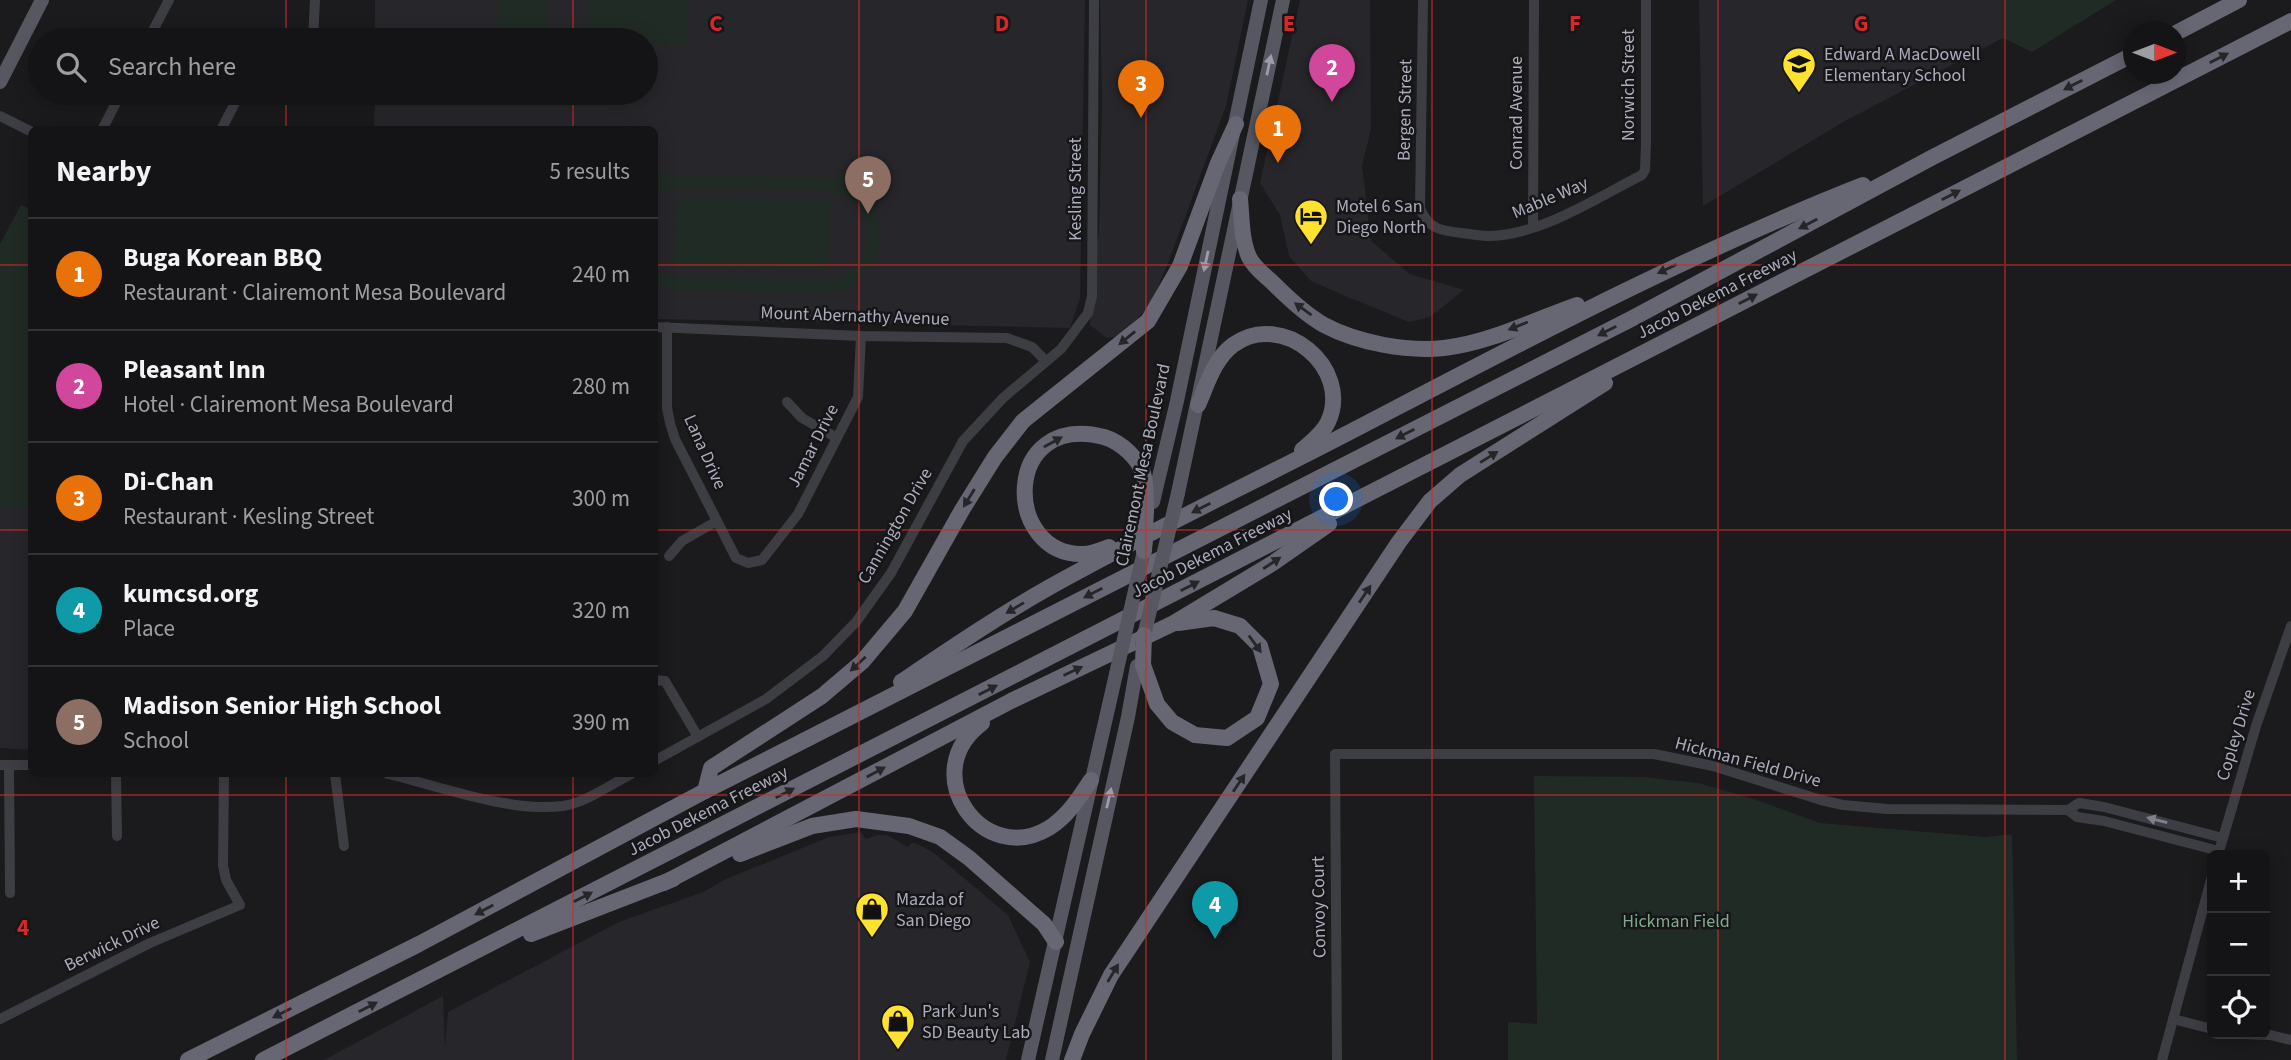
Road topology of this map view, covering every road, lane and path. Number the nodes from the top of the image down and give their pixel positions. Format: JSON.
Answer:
{"nodes":[{"id":1,"x":42,"y":0,"type":"edge"},
{"id":2,"x":169,"y":0,"type":"edge"},
{"id":3,"x":315,"y":0,"type":"edge"},
{"id":4,"x":1094,"y":0,"type":"edge"},
{"id":5,"x":1261,"y":0,"type":"edge"},
{"id":6,"x":1283,"y":0,"type":"edge"},
{"id":7,"x":1423,"y":0,"type":"edge"},
{"id":8,"x":1534,"y":0,"type":"edge"},
{"id":9,"x":1646,"y":0,"type":"edge"},
{"id":10,"x":2239,"y":0,"type":"edge"},
{"id":11,"x":2291,"y":21,"type":"edge"},
{"id":12,"x":2186,"y":27,"type":"edge"},
{"id":13,"x":154,"y":28,"type":"edge"},
{"id":14,"x":314,"y":28,"type":"edge"},
{"id":15,"x":2123,"y":59,"type":"edge"},
{"id":16,"x":0,"y":82,"type":"edge"},
{"id":17,"x":115,"y":105,"type":"edge"},
{"id":18,"x":234,"y":105,"type":"edge"},
{"id":19,"x":0,"y":116,"type":"edge"},
{"id":20,"x":1236,"y":124,"type":"junction"},
{"id":21,"x":104,"y":126,"type":"edge"},
{"id":22,"x":222,"y":126,"type":"edge"},
{"id":23,"x":28,"y":130,"type":"edge"},
{"id":24,"x":1933,"y":157,"type":"junction"},
{"id":25,"x":1645,"y":170,"type":"joint"},
{"id":26,"x":1240,"y":199,"type":"junction"},
{"id":27,"x":1424,"y":220,"type":"joint"},
{"id":28,"x":1533,"y":226,"type":"junction"},
{"id":29,"x":1629,"y":287,"type":"junction"},
{"id":30,"x":658,"y":327,"type":"edge"},
{"id":31,"x":667,"y":327,"type":"junction"},
{"id":32,"x":1688,"y":330,"type":"junction"},
{"id":33,"x":862,"y":335,"type":"junction"},
{"id":34,"x":1046,"y":361,"type":"junction"},
{"id":35,"x":787,"y":402,"type":"dead end"},
{"id":36,"x":1198,"y":405,"type":"junction"},
{"id":37,"x":837,"y":438,"type":"junction"},
{"id":38,"x":1262,"y":477,"type":"junction"},
{"id":39,"x":1378,"y":489,"type":"junction"},
{"id":40,"x":1150,"y":506,"type":"junction"},
{"id":41,"x":717,"y":521,"type":"junction"},
{"id":42,"x":1141,"y":545,"type":"junction"},
{"id":43,"x":669,"y":556,"type":"dead end"},
{"id":44,"x":762,"y":560,"type":"joint"},
{"id":45,"x":1172,"y":624,"type":"junction"},
{"id":46,"x":2291,"y":626,"type":"edge"},
{"id":47,"x":1144,"y":635,"type":"joint"},
{"id":48,"x":1140,"y":665,"type":"junction"},
{"id":49,"x":658,"y":680,"type":"edge"},
{"id":50,"x":1011,"y":701,"type":"junction"},
{"id":51,"x":842,"y":722,"type":"junction"},
{"id":52,"x":698,"y":737,"type":"junction"},
{"id":53,"x":1335,"y":754,"type":"joint"},
{"id":54,"x":658,"y":759,"type":"edge"},
{"id":55,"x":5,"y":765,"type":"edge"},
{"id":56,"x":28,"y":765,"type":"edge"},
{"id":57,"x":116,"y":777,"type":"edge"},
{"id":58,"x":224,"y":777,"type":"edge"},
{"id":59,"x":335,"y":777,"type":"edge"},
{"id":60,"x":400,"y":777,"type":"edge"},
{"id":61,"x":625,"y":777,"type":"edge"},
{"id":62,"x":1091,"y":780,"type":"junction"},
{"id":63,"x":705,"y":791,"type":"junction"},
{"id":64,"x":2068,"y":810,"type":"junction"},
{"id":65,"x":117,"y":836,"type":"dead end"},
{"id":66,"x":2223,"y":838,"type":"junction"},
{"id":67,"x":344,"y":846,"type":"dead end"},
{"id":68,"x":2207,"y":850,"type":"edge"},
{"id":69,"x":2219,"y":850,"type":"edge"},
{"id":70,"x":664,"y":883,"type":"junction"},
{"id":71,"x":10,"y":893,"type":"dead end"},
{"id":72,"x":2207,"y":894,"type":"edge"},
{"id":73,"x":1056,"y":942,"type":"junction"},
{"id":74,"x":457,"y":962,"type":"junction"},
{"id":75,"x":2173,"y":1018,"type":"junction"},
{"id":76,"x":0,"y":1020,"type":"edge"},
{"id":77,"x":2207,"y":1028,"type":"edge"},
{"id":78,"x":2270,"y":1035,"type":"edge"},
{"id":79,"x":2291,"y":1040,"type":"edge"},
{"id":80,"x":188,"y":1060,"type":"edge"},
{"id":81,"x":263,"y":1060,"type":"edge"},
{"id":82,"x":1028,"y":1060,"type":"edge"},
{"id":83,"x":1052,"y":1060,"type":"edge"},
{"id":84,"x":1072,"y":1060,"type":"edge"},
{"id":85,"x":1338,"y":1060,"type":"edge"},
{"id":86,"x":2162,"y":1060,"type":"edge"}],
"edges":[{"from":1,"to":16,"type":"main road"},
{"from":2,"to":13,"type":"street"},
{"from":3,"to":14,"type":"street"},
{"from":4,"to":34,"type":"street","name":"Kesling Street"},
{"from":5,"to":20,"type":"main road","name":"Clairemont Mesa Boulevard"},
{"from":26,"to":6,"type":"main road","one_way":true},
{"from":7,"to":27,"type":"street","name":"Bergen Street"},
{"from":8,"to":28,"type":"street","name":"Conrad Avenue"},
{"from":9,"to":25,"type":"street","name":"Norwich Street"},
{"from":10,"to":12,"type":"highway"},
{"from":32,"to":11,"type":"highway","name":"Jacob Dekema Freeway","one_way":true},
{"from":15,"to":24,"type":"highway","name":"Jacob Dekema Freeway","one_way":true},
{"from":17,"to":21,"type":"street"},
{"from":18,"to":22,"type":"street"},
{"from":19,"to":23,"type":"street"},
{"from":20,"to":40,"type":"main road","name":"Clairemont Mesa Boulevard","one_way":true},
{"from":20,"to":63,"type":"highway","one_way":true},
{"from":24,"to":29,"type":"highway","one_way":true},
{"from":24,"to":51,"type":"highway","name":"Jacob Dekema Freeway","one_way":true},
{"from":25,"to":28,"type":"street","name":"Mable Way"},
{"from":29,"to":26,"type":"highway","one_way":true},
{"from":26,"to":36,"type":"main road"},
{"from":27,"to":28,"type":"street","name":"Mable Way"},
{"from":29,"to":38,"type":"highway"},
{"from":30,"to":31,"type":"street","name":"Mount Abernathy Avenue"},
{"from":31,"to":33,"type":"street","name":"Mount Abernathy Avenue"},
{"from":31,"to":41,"type":"street","name":"Lana Drive"},
{"from":32,"to":39,"type":"highway","name":"Jacob Dekema Freeway"},
{"from":84,"to":32,"type":"highway","one_way":true},
{"from":33,"to":34,"type":"street","name":"Mount Abernathy Avenue"},
{"from":33,"to":37,"type":"street","name":"Jamar Drive"},
{"from":34,"to":52,"type":"street","name":"Cannington Drive"},
{"from":35,"to":37,"type":"street"},
{"from":36,"to":38,"type":"highway"},
{"from":36,"to":47,"type":"main road","bridge":true},
{"from":37,"to":44,"type":"street","name":"Jamar Drive"},
{"from":38,"to":42,"type":"highway","one_way":true},
{"from":45,"to":39,"type":"highway","one_way":true},
{"from":74,"to":39,"type":"highway","name":"Jacob Dekema Freeway","one_way":true},
{"from":40,"to":42,"type":"highway","bridge":true},
{"from":42,"to":40,"type":"highway","one_way":true},
{"from":41,"to":43,"type":"street"},
{"from":41,"to":44,"type":"street","name":"Lana Drive"},
{"from":42,"to":51,"type":"highway","one_way":true},
{"from":42,"to":62,"type":"main road","name":"Clairemont Mesa Boulevard","bridge":true},
{"from":45,"to":48,"type":"highway","one_way":true},
{"from":50,"to":45,"type":"highway","one_way":true},
{"from":46,"to":66,"type":"street","name":"Copley Drive"},
{"from":47,"to":48,"type":"highway","bridge":true},
{"from":83,"to":48,"type":"main road","one_way":true},
{"from":49,"to":52,"type":"street"},
{"from":50,"to":62,"type":"highway"},
{"from":70,"to":50,"type":"highway","one_way":true},
{"from":51,"to":63,"type":"highway","name":"Jacob Dekema Freeway"},
{"from":52,"to":54,"type":"street","name":"Cannington Drive"},
{"from":53,"to":64,"type":"street","name":"Hickman Field Drive"},
{"from":53,"to":85,"type":"street","name":"Convoy Court"},
{"from":55,"to":56,"type":"street"},
{"from":55,"to":71,"type":"street"},
{"from":57,"to":65,"type":"street"},
{"from":58,"to":76,"type":"street","name":"Berwick Drive"},
{"from":59,"to":67,"type":"street"},
{"from":60,"to":61,"type":"street"},
{"from":62,"to":73,"type":"main road","name":"Clairemont Mesa Boulevard"},
{"from":63,"to":80,"type":"highway","name":"Jacob Dekema Freeway","one_way":true},
{"from":66,"to":64,"type":"street","name":"Hickman Field Drive","one_way":true},
{"from":64,"to":68,"type":"street","name":"Hickman Field Drive"},
{"from":66,"to":69,"type":"street","name":"Copley Drive"},
{"from":70,"to":73,"type":"highway"},
{"from":70,"to":74,"type":"highway"},
{"from":72,"to":75,"type":"street"},
{"from":73,"to":82,"type":"main road","name":"Clairemont Mesa Boulevard"},
{"from":81,"to":74,"type":"highway","name":"Jacob Dekema Freeway","one_way":true},
{"from":75,"to":77,"type":"street"},
{"from":75,"to":86,"type":"street"},
{"from":78,"to":79,"type":"street"}]}
